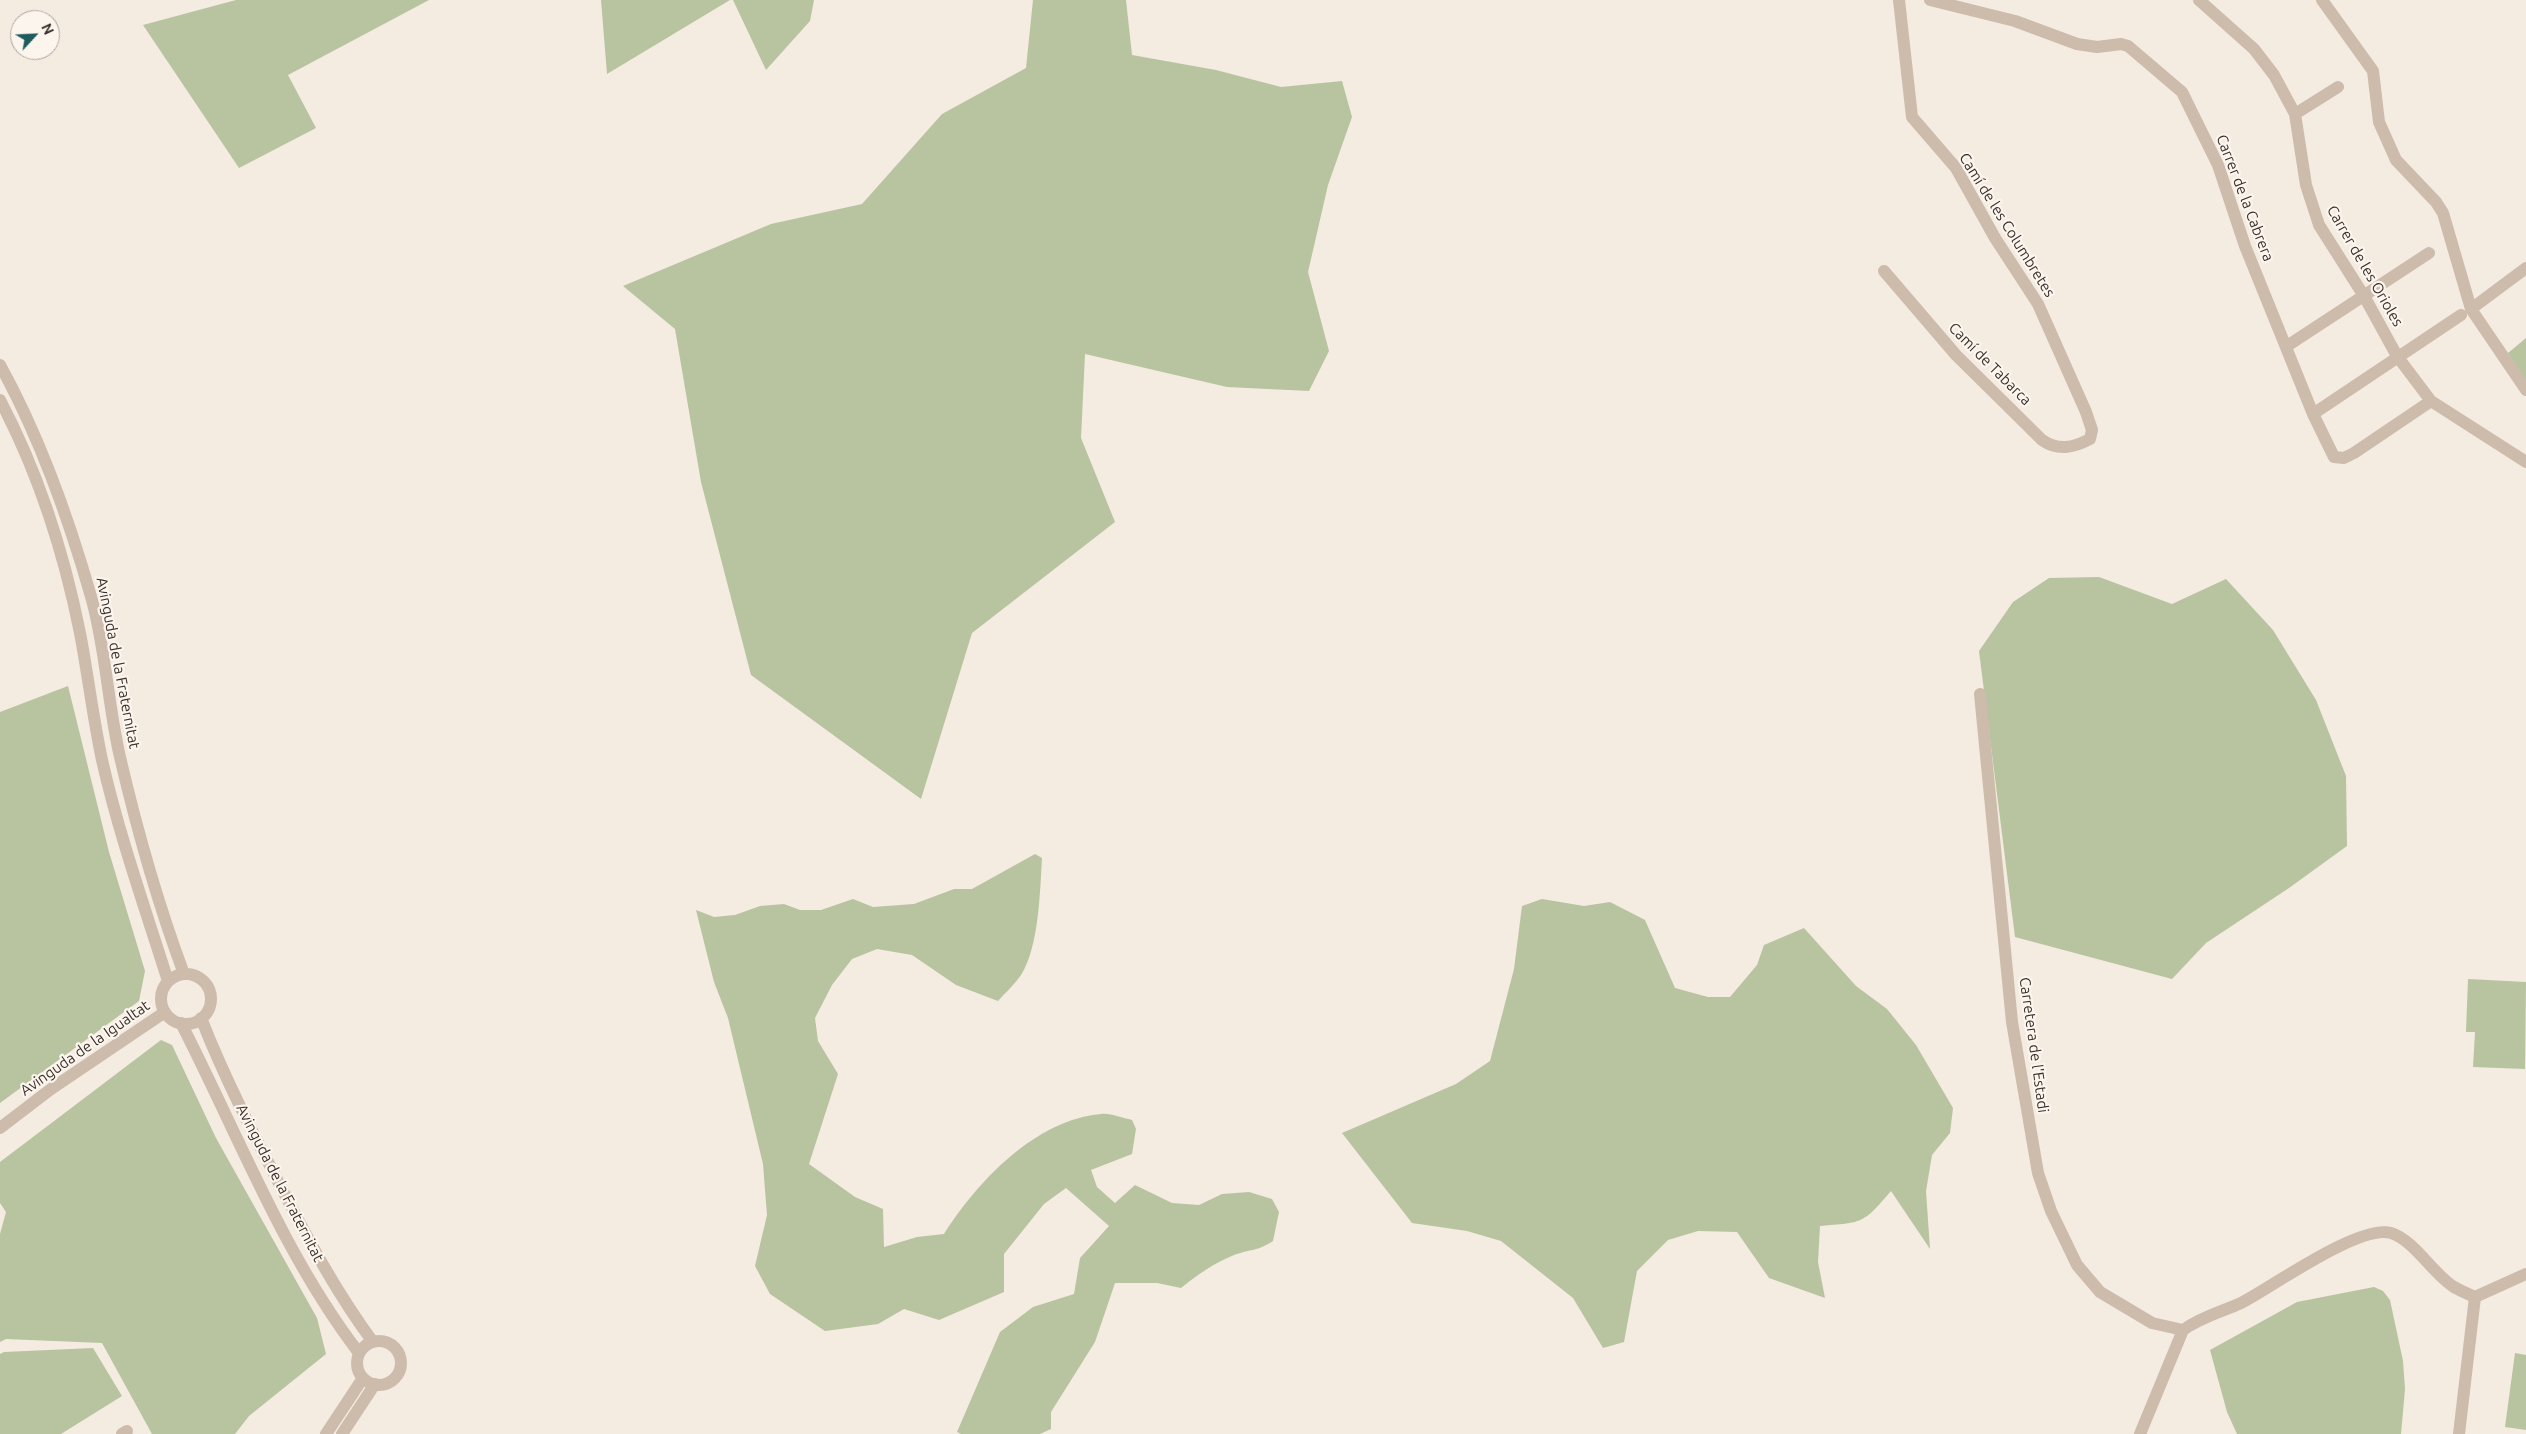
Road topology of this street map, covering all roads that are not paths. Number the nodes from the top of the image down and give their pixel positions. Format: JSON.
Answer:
{"nodes":[{"id":1,"x":1899,"y":0,"type":"edge"},
{"id":2,"x":1930,"y":0,"type":"edge"},
{"id":3,"x":2198,"y":0,"type":"edge"},
{"id":4,"x":2322,"y":0,"type":"edge"},
{"id":5,"x":2338,"y":87,"type":"dead end"},
{"id":6,"x":2295,"y":114,"type":"junction"},
{"id":7,"x":2429,"y":253,"type":"dead end"},
{"id":8,"x":2526,"y":268,"type":"edge"},
{"id":9,"x":1884,"y":271,"type":"dead end"},
{"id":10,"x":2364,"y":296,"type":"junction"},
{"id":11,"x":2466,"y":312,"type":"junction"},
{"id":12,"x":2287,"y":346,"type":"junction"},
{"id":13,"x":2397,"y":356,"type":"junction"},
{"id":14,"x":0,"y":365,"type":"edge"},
{"id":15,"x":2526,"y":390,"type":"edge"},
{"id":16,"x":0,"y":400,"type":"edge"},
{"id":17,"x":2431,"y":401,"type":"junction"},
{"id":18,"x":2313,"y":414,"type":"junction"},
{"id":19,"x":2090,"y":439,"type":"joint"},
{"id":20,"x":2526,"y":462,"type":"edge"},
{"id":21,"x":1980,"y":694,"type":"dead end"},
{"id":22,"x":184,"y":974,"type":"junction"},
{"id":23,"x":168,"y":981,"type":"junction"},
{"id":24,"x":165,"y":1012,"type":"junction"},
{"id":25,"x":201,"y":1018,"type":"junction"},
{"id":26,"x":182,"y":1023,"type":"junction"},
{"id":27,"x":0,"y":1128,"type":"edge"},
{"id":28,"x":2526,"y":1274,"type":"edge"},
{"id":29,"x":2475,"y":1297,"type":"junction"},
{"id":30,"x":2182,"y":1330,"type":"junction"},
{"id":31,"x":373,"y":1342,"type":"junction"},
{"id":32,"x":359,"y":1353,"type":"junction"},
{"id":33,"x":363,"y":1378,"type":"junction"},
{"id":34,"x":375,"y":1384,"type":"junction"},
{"id":35,"x":326,"y":1434,"type":"edge"},
{"id":36,"x":342,"y":1434,"type":"edge"},
{"id":37,"x":2140,"y":1434,"type":"edge"},
{"id":38,"x":2459,"y":1434,"type":"edge"}],
"edges":[{"from":1,"to":19,"type":"street","name":"Camí de les Columbretes"},
{"from":2,"to":12,"type":"street","name":"Carrer de la Cabrera"},
{"from":3,"to":6,"type":"street","name":"Carrer de les Orioles"},
{"from":4,"to":11,"type":"street"},
{"from":5,"to":6,"type":"street"},
{"from":6,"to":10,"type":"street","name":"Carrer de les Orioles"},
{"from":7,"to":10,"type":"street"},
{"from":8,"to":11,"type":"street"},
{"from":9,"to":19,"type":"street","name":"Camí de Tabarca"},
{"from":10,"to":12,"type":"street"},
{"from":10,"to":13,"type":"street","name":"Carrer de les Orioles"},
{"from":11,"to":13,"type":"street"},
{"from":11,"to":15,"type":"street"},
{"from":12,"to":18,"type":"street","name":"Carrer de la Cabrera"},
{"from":13,"to":17,"type":"street","name":"Carrer de les Orioles"},
{"from":13,"to":18,"type":"street"},
{"from":14,"to":22,"type":"street","name":"Avinguda de la Fraternitat"},
{"from":16,"to":23,"type":"street"},
{"from":17,"to":18,"type":"street","name":"Carrer de la Cabrera"},
{"from":17,"to":20,"type":"street","name":"Carrer de les Orioles"},
{"from":21,"to":30,"type":"street","name":"Carretera de l'Estadi"},
{"from":22,"to":23,"type":"street"},
{"from":22,"to":25,"type":"street"},
{"from":23,"to":24,"type":"street"},
{"from":24,"to":26,"type":"street"},
{"from":24,"to":27,"type":"street","name":"Avinguda de la Igualtat"},
{"from":25,"to":26,"type":"street"},
{"from":25,"to":31,"type":"street","name":"Avinguda de la Fraternitat"},
{"from":26,"to":32,"type":"street","name":"Avinguda de la Fraternitat"},
{"from":28,"to":29,"type":"street"},
{"from":29,"to":30,"type":"street"},
{"from":29,"to":38,"type":"street"},
{"from":30,"to":37,"type":"street"},
{"from":31,"to":32,"type":"street"},
{"from":31,"to":34,"type":"street"},
{"from":32,"to":33,"type":"street"},
{"from":33,"to":34,"type":"street"},
{"from":33,"to":35,"type":"street"},
{"from":34,"to":36,"type":"street"}]}
